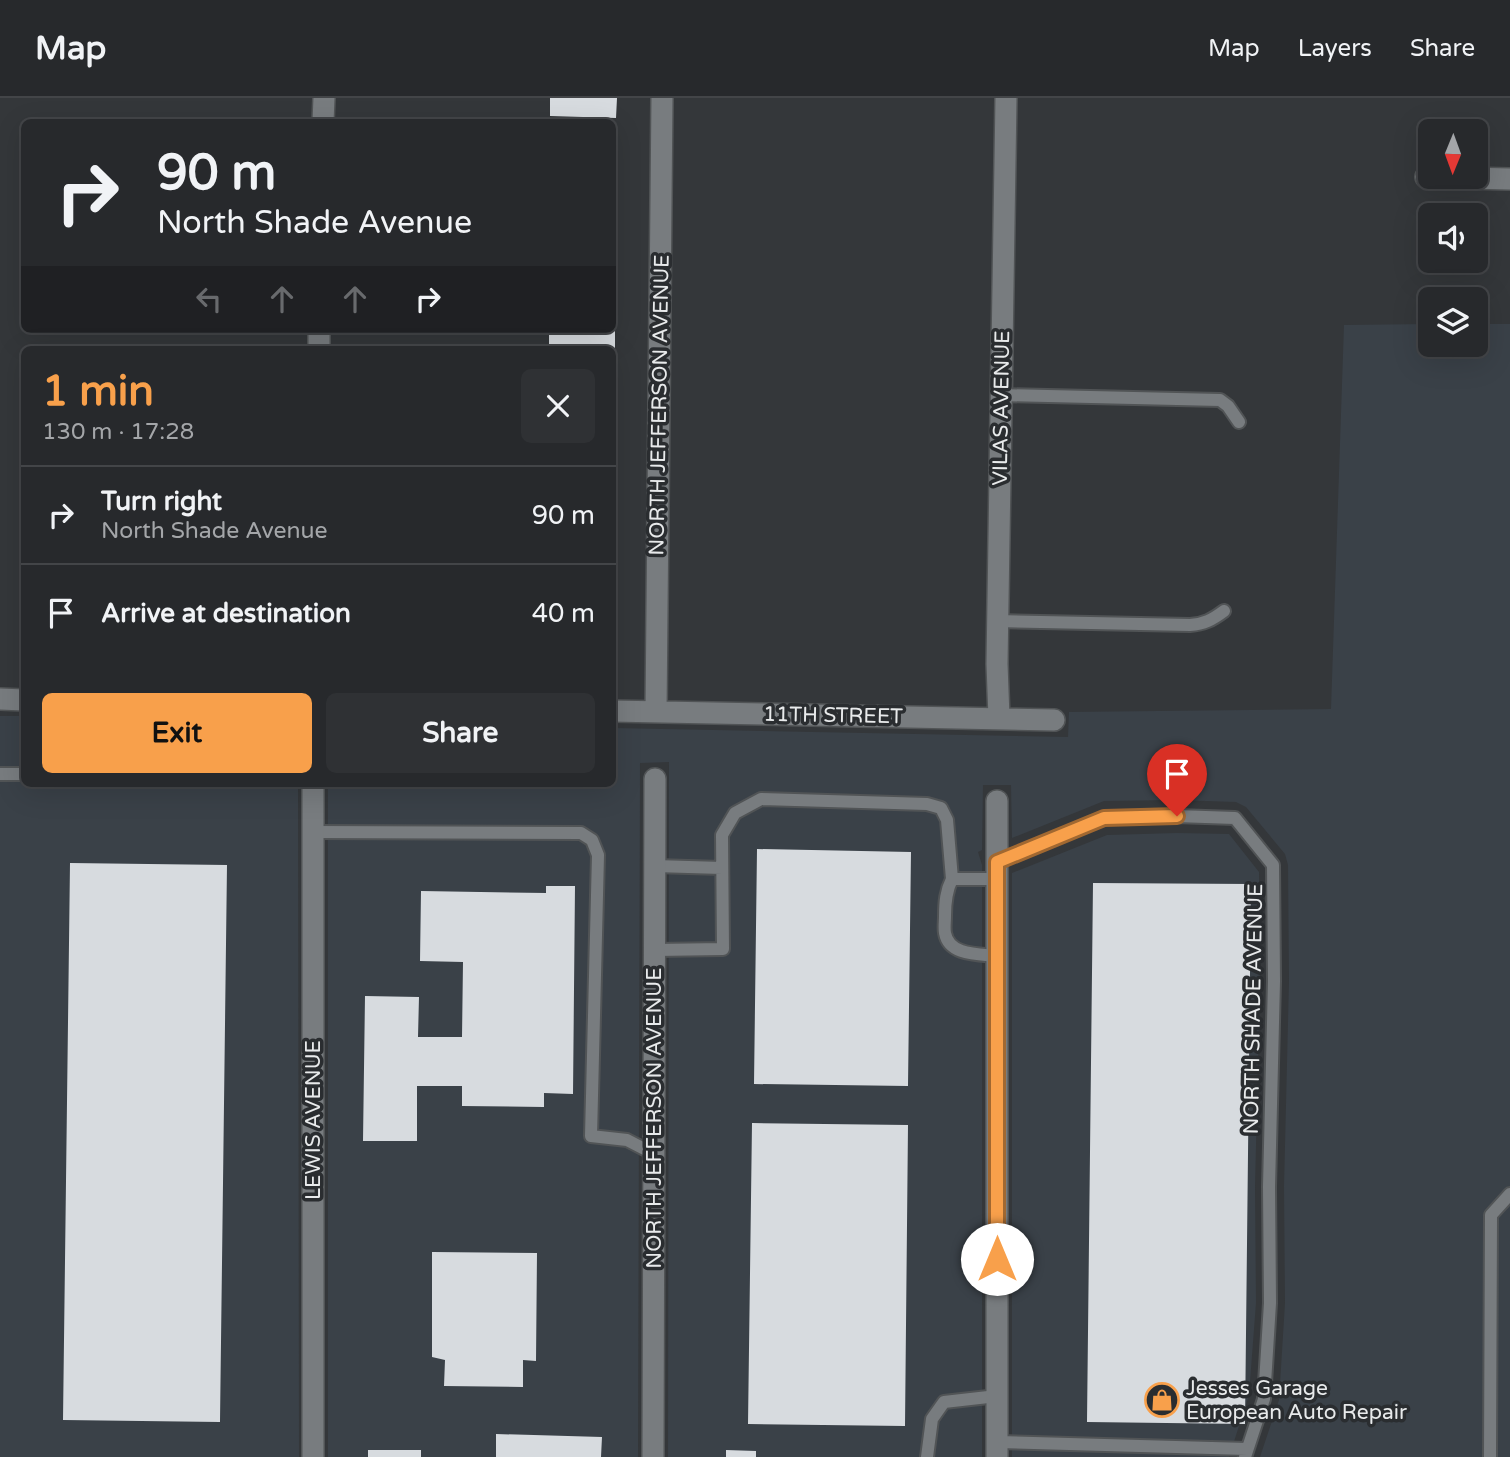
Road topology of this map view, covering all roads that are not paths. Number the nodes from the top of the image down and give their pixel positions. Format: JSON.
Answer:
{"nodes":[{"id":1,"x":324,"y":98,"type":"edge"},
{"id":2,"x":662,"y":98,"type":"edge"},
{"id":3,"x":1006,"y":98,"type":"edge"},
{"id":4,"x":323,"y":119,"type":"edge"},
{"id":5,"x":1488,"y":178,"type":"edge"},
{"id":6,"x":1510,"y":179,"type":"edge"},
{"id":7,"x":1001,"y":395,"type":"junction"},
{"id":8,"x":1239,"y":422,"type":"dead end"},
{"id":9,"x":1224,"y":611,"type":"dead end"},
{"id":10,"x":998,"y":621,"type":"junction"},
{"id":11,"x":0,"y":699,"type":"edge"},
{"id":12,"x":21,"y":700,"type":"edge"},
{"id":13,"x":616,"y":711,"type":"edge"},
{"id":14,"x":656,"y":712,"type":"junction"},
{"id":15,"x":999,"y":718,"type":"junction"},
{"id":16,"x":1054,"y":720,"type":"dead end"},
{"id":17,"x":0,"y":774,"type":"edge"},
{"id":18,"x":21,"y":774,"type":"edge"},
{"id":19,"x":655,"y":779,"type":"dead end"},
{"id":20,"x":313,"y":787,"type":"edge"},
{"id":21,"x":997,"y":801,"type":"dead end"},
{"id":22,"x":313,"y":832,"type":"junction"},
{"id":23,"x":655,"y":866,"type":"junction"},
{"id":24,"x":722,"y":868,"type":"junction"},
{"id":25,"x":997,"y":870,"type":"junction"},
{"id":26,"x":952,"y":879,"type":"junction"},
{"id":27,"x":655,"y":950,"type":"junction"},
{"id":28,"x":997,"y":956,"type":"junction"},
{"id":29,"x":654,"y":1154,"type":"junction"},
{"id":30,"x":1510,"y":1194,"type":"edge"},
{"id":31,"x":997,"y":1396,"type":"junction"},
{"id":32,"x":997,"y":1449,"type":"edge"},
{"id":33,"x":1115,"y":1451,"type":"edge"},
{"id":34,"x":1246,"y":1453,"type":"edge"},
{"id":35,"x":313,"y":1457,"type":"edge"},
{"id":36,"x":653,"y":1457,"type":"edge"},
{"id":37,"x":927,"y":1457,"type":"edge"},
{"id":38,"x":1490,"y":1457,"type":"edge"}],
"edges":[{"from":1,"to":4,"type":"street"},
{"from":2,"to":14,"type":"street","name":"NORTH JEFFERSON AVENUE"},
{"from":3,"to":7,"type":"street","name":"VILAS AVENUE"},
{"from":5,"to":6,"type":"street"},
{"from":7,"to":8,"type":"lane"},
{"from":7,"to":10,"type":"street","name":"VILAS AVENUE"},
{"from":9,"to":10,"type":"lane"},
{"from":10,"to":15,"type":"street","name":"VILAS AVENUE"},
{"from":11,"to":12,"type":"street"},
{"from":13,"to":14,"type":"street","name":"11TH STREET"},
{"from":14,"to":15,"type":"street","name":"11TH STREET"},
{"from":15,"to":16,"type":"street","name":"11TH STREET"},
{"from":17,"to":18,"type":"lane"},
{"from":19,"to":23,"type":"street","name":"NORTH JEFFERSON AVENUE"},
{"from":20,"to":22,"type":"street","name":"LEWIS AVENUE"},
{"from":21,"to":25,"type":"street"},
{"from":22,"to":29,"type":"lane"},
{"from":22,"to":35,"type":"street","name":"LEWIS AVENUE"},
{"from":23,"to":24,"type":"lane"},
{"from":23,"to":27,"type":"street","name":"NORTH JEFFERSON AVENUE"},
{"from":24,"to":26,"type":"lane"},
{"from":24,"to":27,"type":"lane"},
{"from":25,"to":26,"type":"lane"},
{"from":25,"to":28,"type":"street"},
{"from":25,"to":34,"type":"lane","name":"NORTH SHADE AVENUE"},
{"from":26,"to":28,"type":"lane"},
{"from":27,"to":29,"type":"street","name":"NORTH JEFFERSON AVENUE"},
{"from":28,"to":31,"type":"street"},
{"from":29,"to":36,"type":"street","name":"NORTH JEFFERSON AVENUE"},
{"from":30,"to":38,"type":"lane"},
{"from":31,"to":32,"type":"street"},
{"from":31,"to":37,"type":"lane"},
{"from":32,"to":33,"type":"lane"},
{"from":33,"to":34,"type":"lane"}]}
